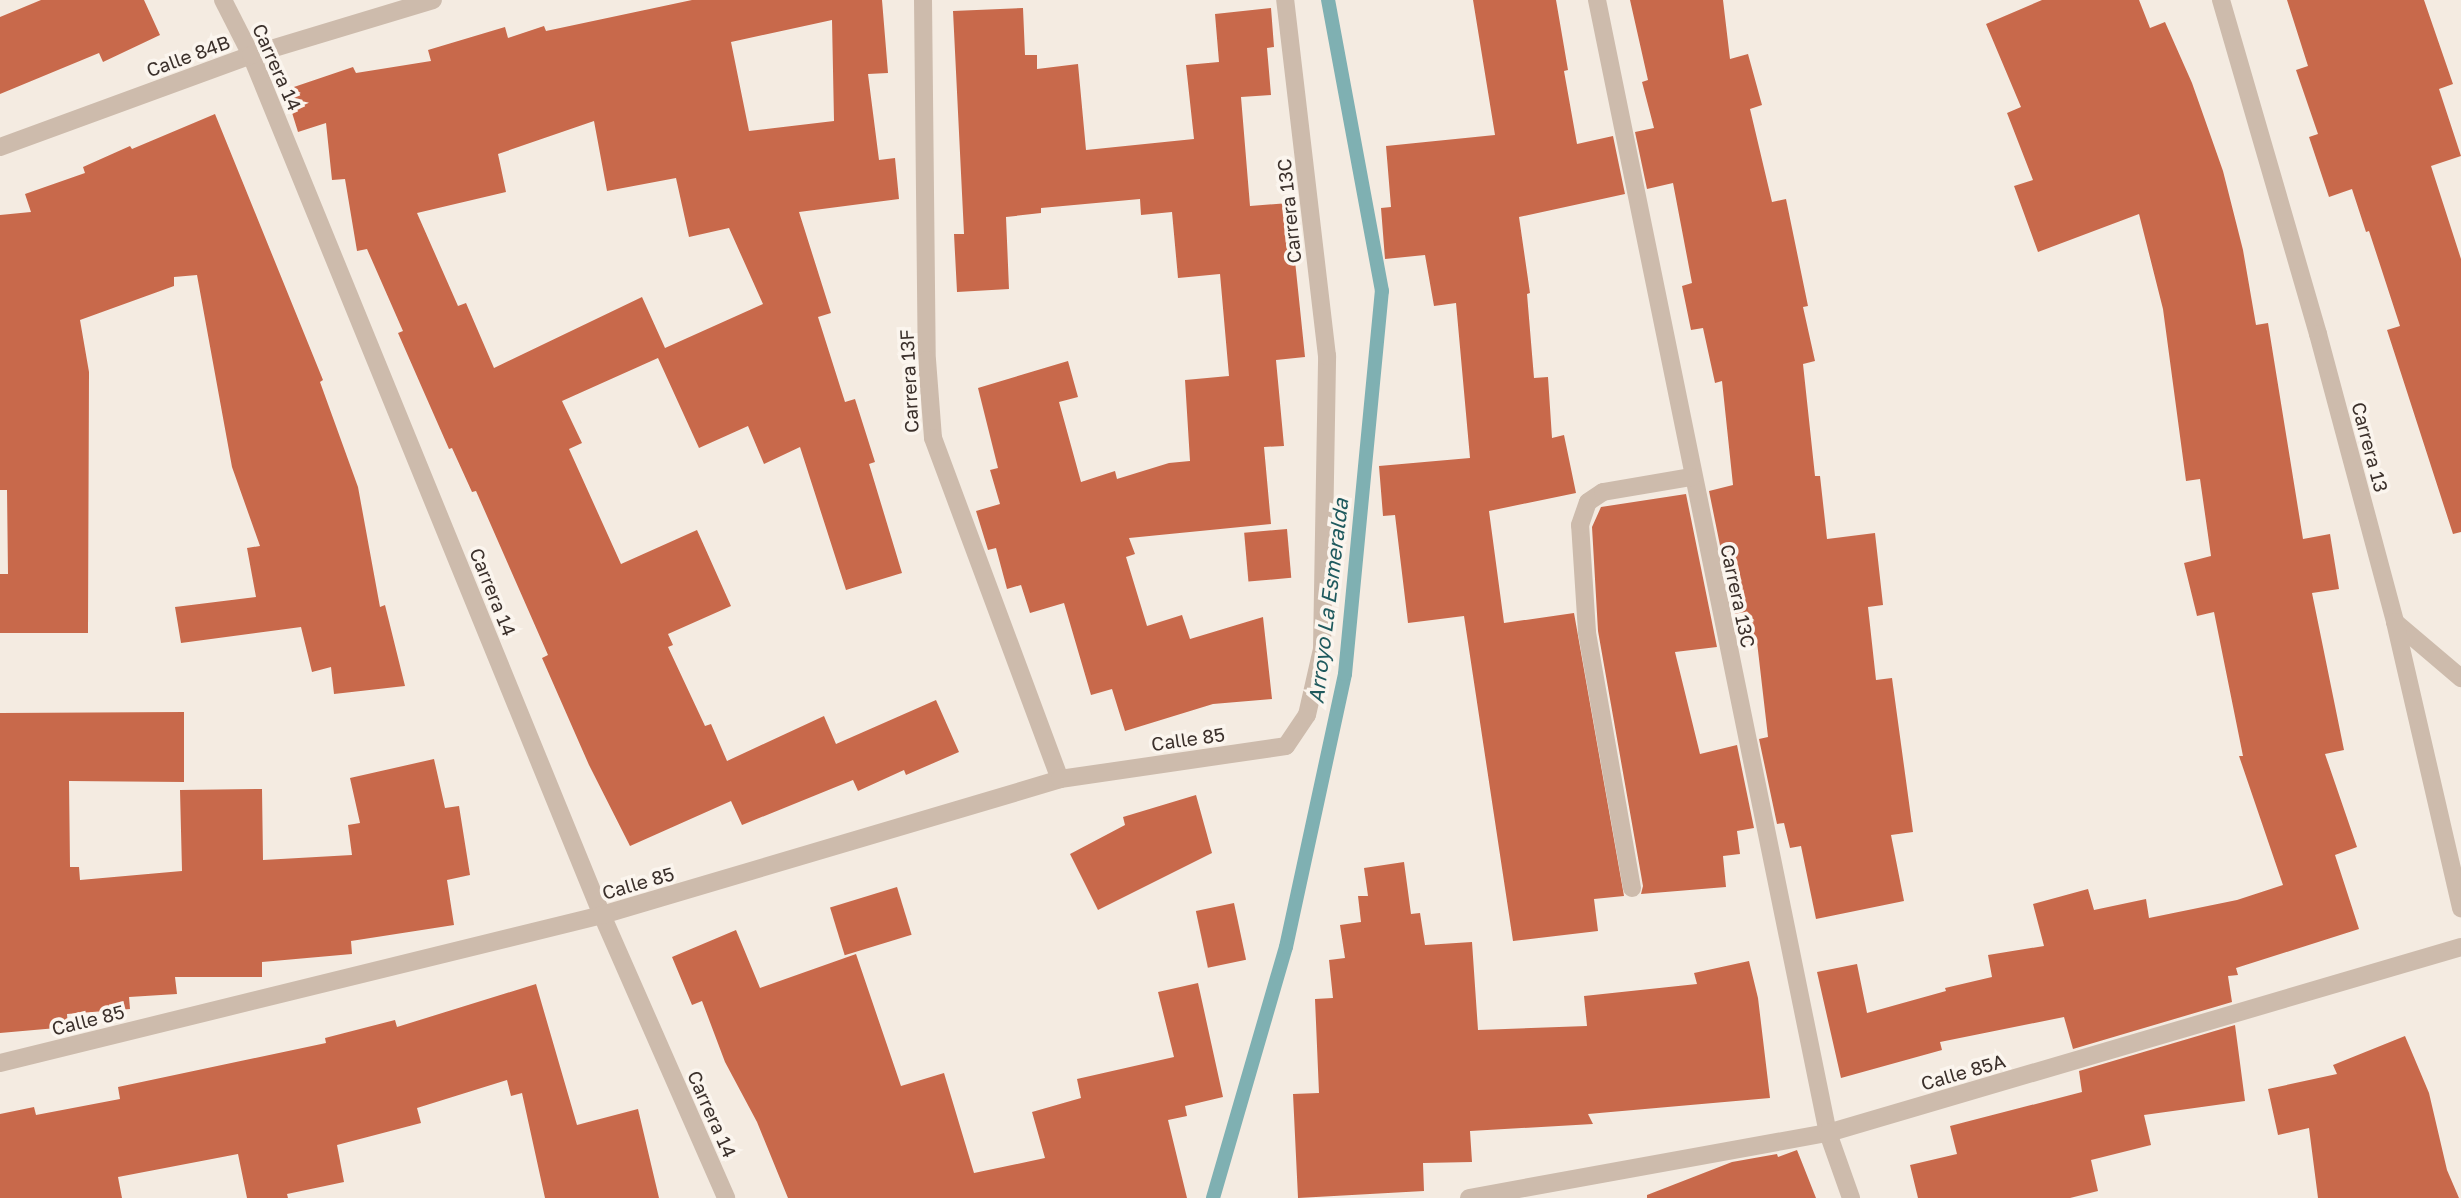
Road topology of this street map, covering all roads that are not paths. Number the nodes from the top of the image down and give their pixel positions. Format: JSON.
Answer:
{"nodes":[{"id":1,"x":223,"y":0,"type":"edge"},
{"id":2,"x":433,"y":0,"type":"edge"},
{"id":3,"x":923,"y":0,"type":"edge"},
{"id":4,"x":1285,"y":0,"type":"edge"},
{"id":5,"x":1597,"y":0,"type":"edge"},
{"id":6,"x":2221,"y":0,"type":"edge"},
{"id":7,"x":251,"y":55,"type":"junction"},
{"id":8,"x":0,"y":147,"type":"edge"},
{"id":9,"x":1692,"y":477,"type":"junction"},
{"id":10,"x":2395,"y":622,"type":"junction"},
{"id":11,"x":2461,"y":678,"type":"edge"},
{"id":12,"x":1286,"y":746,"type":"joint"},
{"id":13,"x":1060,"y":779,"type":"junction"},
{"id":14,"x":1632,"y":888,"type":"dead end"},
{"id":15,"x":2461,"y":909,"type":"edge"},
{"id":16,"x":602,"y":915,"type":"junction"},
{"id":17,"x":2461,"y":947,"type":"edge"},
{"id":18,"x":0,"y":1063,"type":"edge"},
{"id":19,"x":1828,"y":1133,"type":"junction"},
{"id":20,"x":726,"y":1198,"type":"edge"},
{"id":21,"x":1469,"y":1198,"type":"edge"},
{"id":22,"x":1851,"y":1198,"type":"edge"}],
"edges":[{"from":1,"to":7,"type":"street","name":"Carrera 14"},
{"from":2,"to":7,"type":"street","name":"Calle 84B"},
{"from":3,"to":13,"type":"street","name":"Carrera 13F"},
{"from":4,"to":12,"type":"street","name":"Carrera 13C"},
{"from":5,"to":9,"type":"street","name":"Carrera 13C"},
{"from":6,"to":10,"type":"street","name":"Carrera 13"},
{"from":7,"to":8,"type":"street","name":"Calle 84B"},
{"from":7,"to":16,"type":"street","name":"Carrera 14"},
{"from":9,"to":14,"type":"street"},
{"from":9,"to":19,"type":"street","name":"Carrera 13C"},
{"from":10,"to":11,"type":"street"},
{"from":10,"to":15,"type":"street","name":"Carrera 13"},
{"from":12,"to":13,"type":"street","name":"Calle 85"},
{"from":13,"to":16,"type":"street","name":"Calle 85"},
{"from":16,"to":18,"type":"street","name":"Calle 85"},
{"from":16,"to":20,"type":"street","name":"Carrera 14"},
{"from":17,"to":19,"type":"street","name":"Calle 85A"},
{"from":19,"to":21,"type":"street","name":"Calle 85A"},
{"from":19,"to":22,"type":"street","name":"Carrera 13C"}]}
